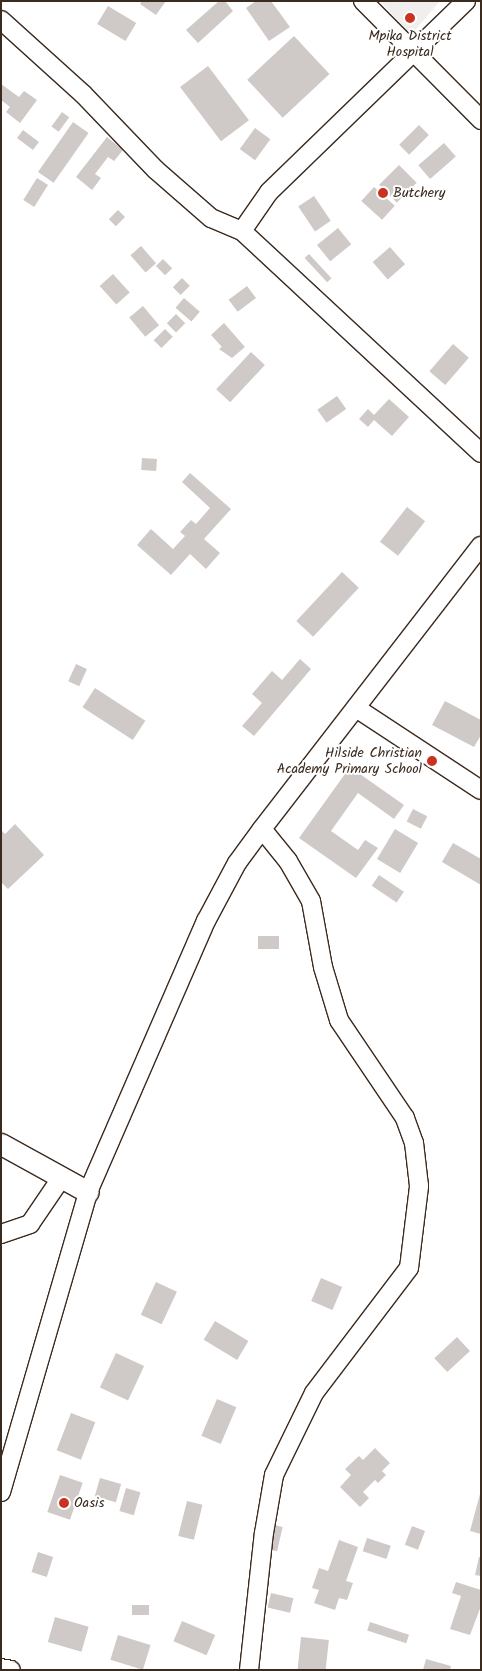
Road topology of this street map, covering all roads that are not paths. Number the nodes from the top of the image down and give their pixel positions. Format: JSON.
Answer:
{"nodes":[{"id":1,"x":363,"y":1,"type":"edge"},
{"id":2,"x":466,"y":1,"type":"edge"},
{"id":3,"x":1,"y":20,"type":"edge"},
{"id":4,"x":415,"y":54,"type":"junction"},
{"id":5,"x":481,"y":120,"type":"edge"},
{"id":6,"x":242,"y":231,"type":"junction"},
{"id":7,"x":481,"y":453,"type":"edge"},
{"id":8,"x":481,"y":546,"type":"edge"},
{"id":9,"x":356,"y":708,"type":"junction"},
{"id":10,"x":481,"y":790,"type":"edge"},
{"id":11,"x":262,"y":828,"type":"junction"},
{"id":12,"x":1,"y":1144,"type":"edge"},
{"id":13,"x":62,"y":1177,"type":"junction"},
{"id":14,"x":88,"y":1192,"type":"junction"},
{"id":15,"x":1,"y":1234,"type":"edge"},
{"id":16,"x":1,"y":1492,"type":"edge"},
{"id":17,"x":1,"y":1668,"type":"edge"},
{"id":18,"x":10,"y":1670,"type":"edge"},
{"id":19,"x":249,"y":1670,"type":"edge"}],
"edges":[{"from":1,"to":4,"type":"street"},
{"from":2,"to":4,"type":"street"},
{"from":3,"to":6,"type":"street"},
{"from":4,"to":5,"type":"street"},
{"from":4,"to":6,"type":"street"},
{"from":6,"to":7,"type":"street"},
{"from":8,"to":9,"type":"street"},
{"from":9,"to":10,"type":"street"},
{"from":9,"to":11,"type":"street"},
{"from":11,"to":14,"type":"street"},
{"from":11,"to":19,"type":"street"},
{"from":12,"to":13,"type":"main road"},
{"from":13,"to":14,"type":"main road"},
{"from":13,"to":15,"type":"street"},
{"from":14,"to":16,"type":"street"},
{"from":17,"to":18,"type":"street"}]}
